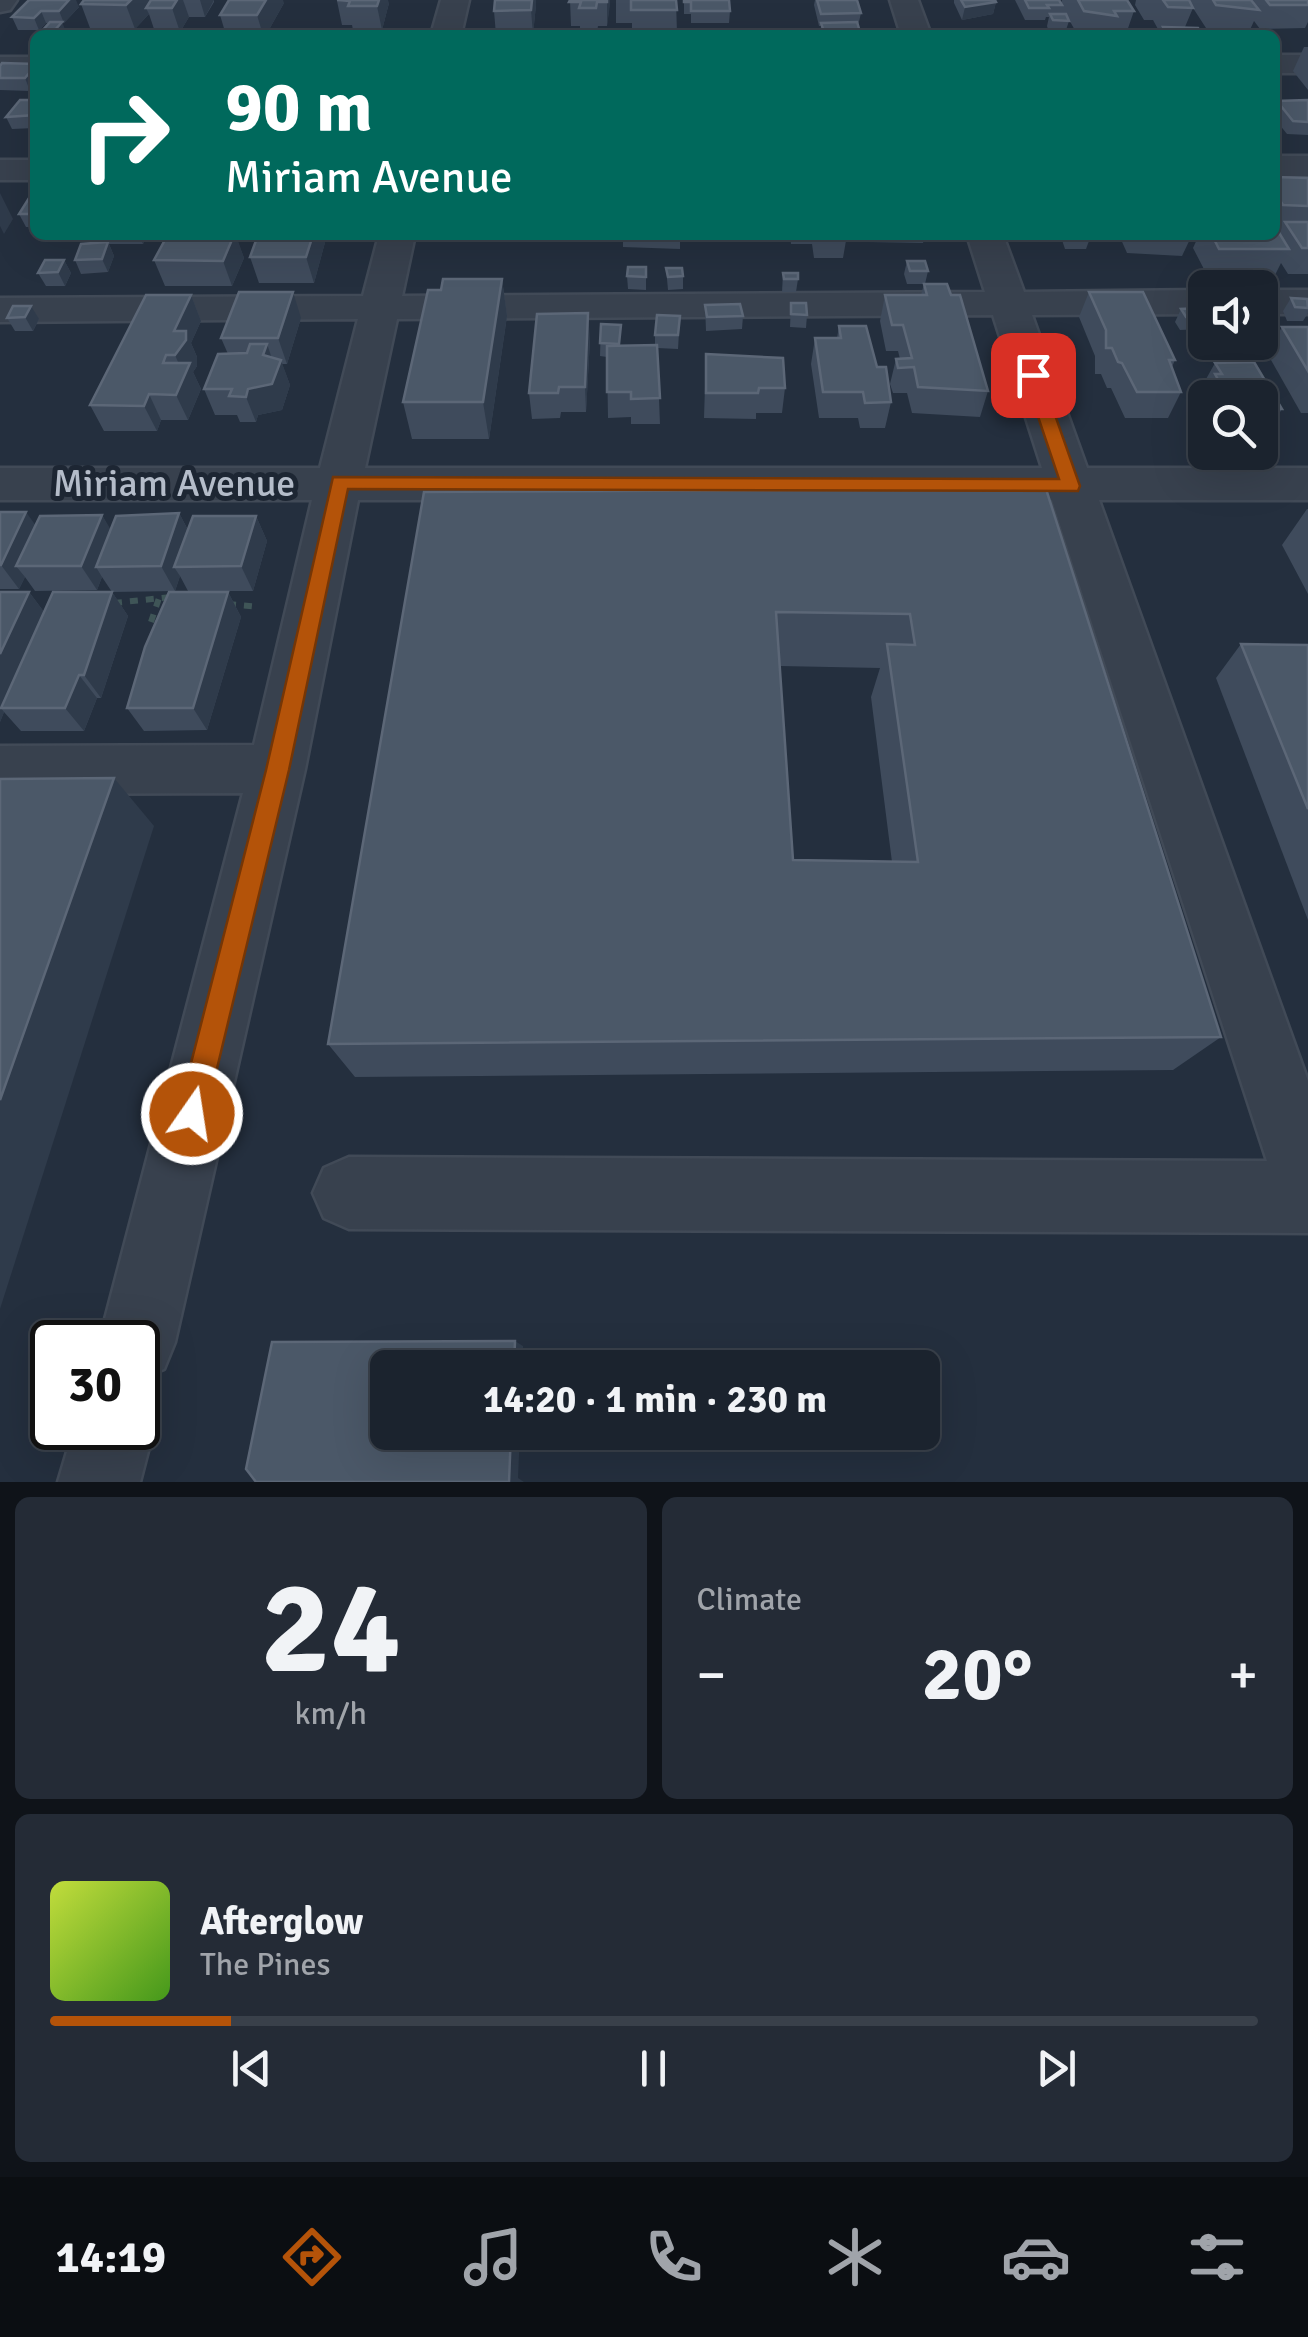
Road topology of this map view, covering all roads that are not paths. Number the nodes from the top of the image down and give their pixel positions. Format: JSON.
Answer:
{"nodes":[{"id":1,"x":455,"y":0,"type":"edge"},
{"id":2,"x":904,"y":0,"type":"edge"},
{"id":3,"x":447,"y":30,"type":"edge"},
{"id":4,"x":914,"y":30,"type":"edge"},
{"id":5,"x":1280,"y":64,"type":"edge"},
{"id":6,"x":1308,"y":64,"type":"edge"},
{"id":7,"x":0,"y":66,"type":"edge"},
{"id":8,"x":30,"y":66,"type":"edge"},
{"id":9,"x":1280,"y":166,"type":"edge"},
{"id":10,"x":1308,"y":166,"type":"edge"},
{"id":11,"x":0,"y":170,"type":"edge"},
{"id":12,"x":30,"y":170,"type":"edge"},
{"id":13,"x":396,"y":240,"type":"edge"},
{"id":14,"x":987,"y":240,"type":"edge"},
{"id":15,"x":1188,"y":302,"type":"edge"},
{"id":16,"x":1278,"y":302,"type":"edge"},
{"id":17,"x":1308,"y":302,"type":"edge"},
{"id":18,"x":1008,"y":304,"type":"junction"},
{"id":19,"x":380,"y":308,"type":"junction"},
{"id":20,"x":0,"y":310,"type":"edge"},
{"id":21,"x":340,"y":482,"type":"junction"},
{"id":22,"x":0,"y":484,"type":"edge"},
{"id":23,"x":1308,"y":484,"type":"edge"},
{"id":24,"x":1071,"y":486,"type":"junction"},
{"id":25,"x":0,"y":770,"type":"edge"},
{"id":26,"x":277,"y":770,"type":"junction"},
{"id":27,"x":1308,"y":1179,"type":"edge"},
{"id":28,"x":349,"y":1193,"type":"dead end"},
{"id":29,"x":1308,"y":1197,"type":"edge"},
{"id":30,"x":142,"y":1320,"type":"edge"},
{"id":31,"x":107,"y":1450,"type":"edge"},
{"id":32,"x":98,"y":1482,"type":"edge"}],
"edges":[{"from":1,"to":3,"type":"street"},
{"from":2,"to":4,"type":"street"},
{"from":5,"to":6,"type":"street"},
{"from":7,"to":8,"type":"street"},
{"from":9,"to":10,"type":"street"},
{"from":11,"to":12,"type":"street"},
{"from":13,"to":19,"type":"street"},
{"from":14,"to":18,"type":"street"},
{"from":15,"to":18,"type":"street"},
{"from":16,"to":17,"type":"street"},
{"from":18,"to":19,"type":"street"},
{"from":18,"to":24,"type":"street"},
{"from":19,"to":20,"type":"street"},
{"from":19,"to":21,"type":"street"},
{"from":21,"to":22,"type":"street","name":"Miriam Avenue"},
{"from":21,"to":24,"type":"street","name":"Miriam Avenue"},
{"from":21,"to":26,"type":"street"},
{"from":23,"to":24,"type":"street","name":"Miriam Avenue"},
{"from":24,"to":27,"type":"street"},
{"from":25,"to":26,"type":"street"},
{"from":26,"to":30,"type":"street"},
{"from":28,"to":29,"type":"street"},
{"from":31,"to":32,"type":"street"}]}
